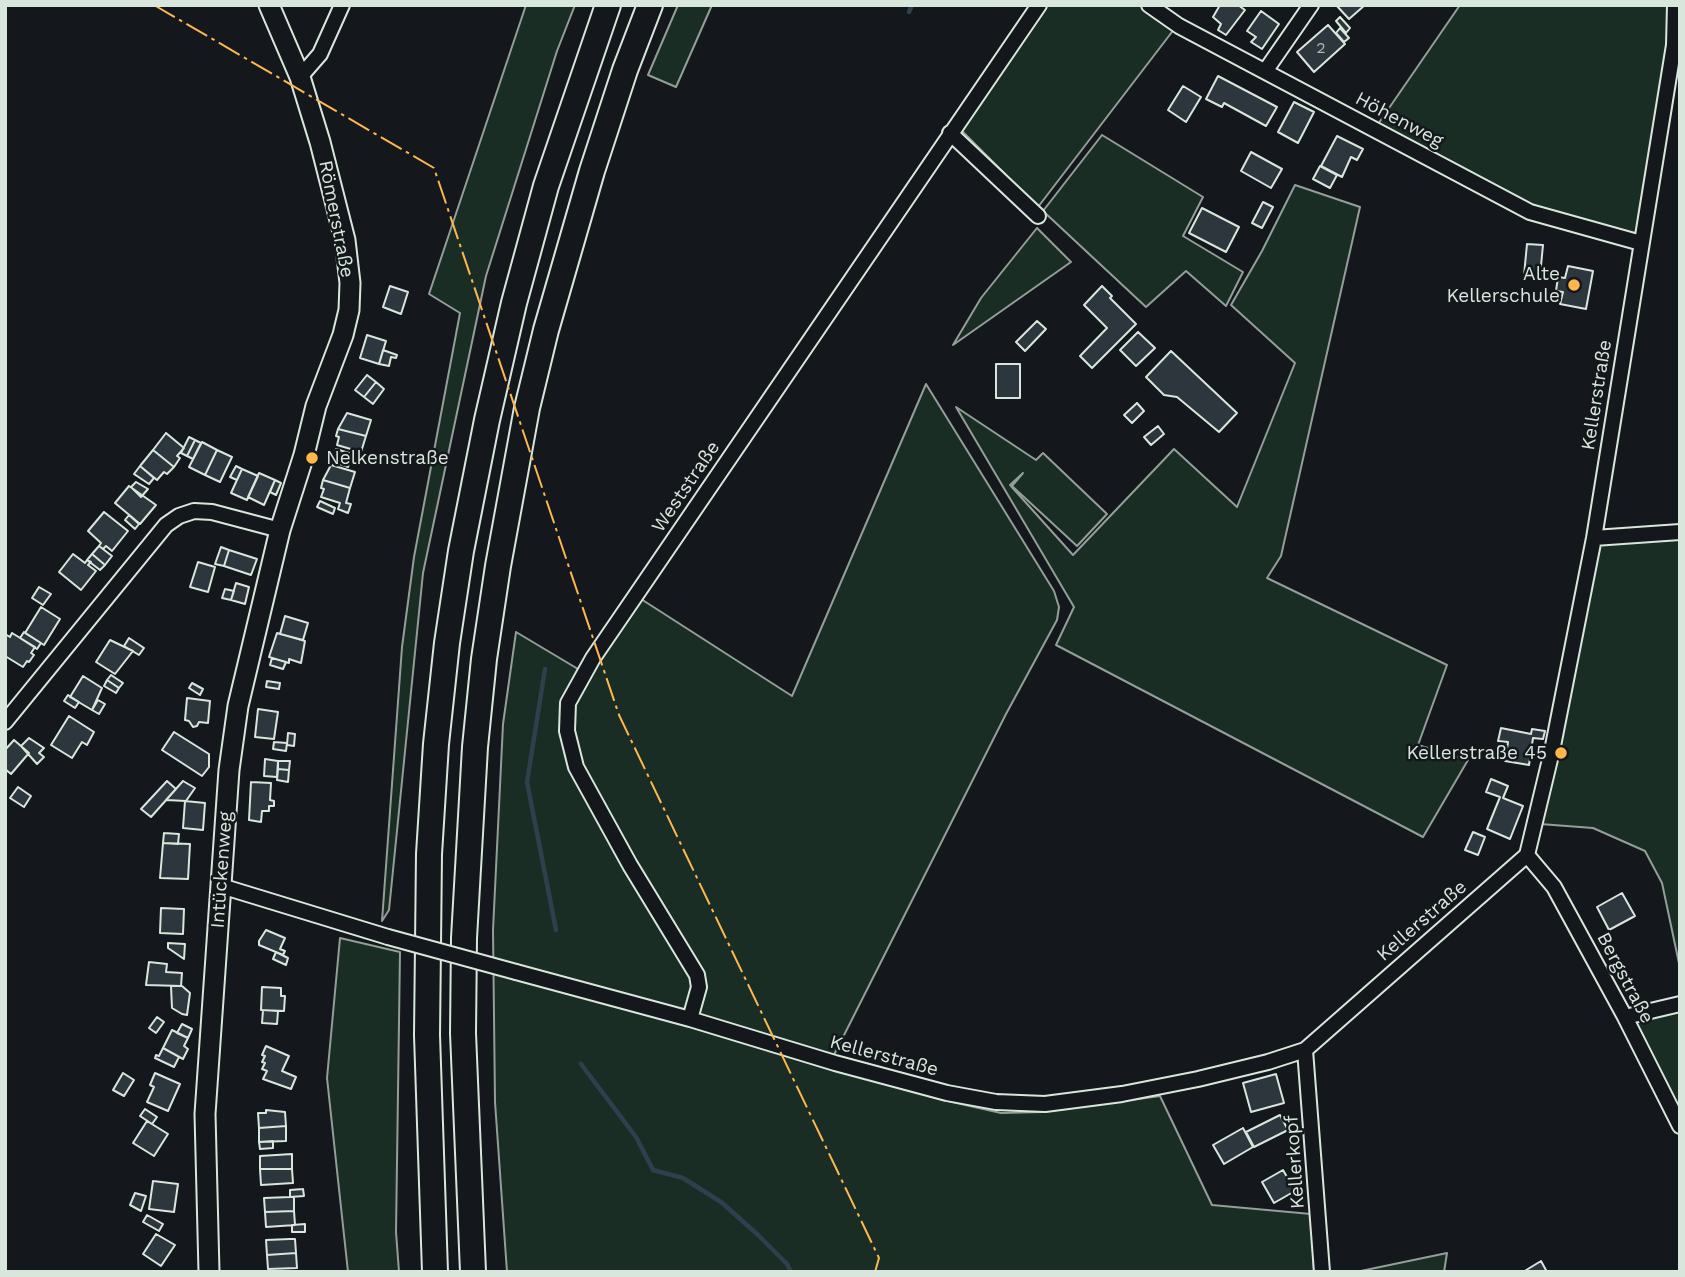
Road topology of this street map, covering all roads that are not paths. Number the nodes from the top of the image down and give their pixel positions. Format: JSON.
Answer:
{"nodes":[{"id":1,"x":269,"y":5,"type":"edge"},
{"id":2,"x":342,"y":5,"type":"edge"},
{"id":3,"x":608,"y":5,"type":"edge"},
{"id":4,"x":650,"y":5,"type":"edge"},
{"id":5,"x":1039,"y":5,"type":"edge"},
{"id":6,"x":1150,"y":5,"type":"edge"},
{"id":7,"x":1311,"y":5,"type":"edge"},
{"id":8,"x":1675,"y":5,"type":"edge"},
{"id":9,"x":1677,"y":45,"type":"edge"},
{"id":10,"x":1266,"y":71,"type":"junction"},
{"id":11,"x":300,"y":76,"type":"junction"},
{"id":12,"x":950,"y":133,"type":"junction"},
{"id":13,"x":1038,"y":216,"type":"dead end"},
{"id":14,"x":1641,"y":243,"type":"junction"},
{"id":15,"x":298,"y":476,"type":"joint"},
{"id":16,"x":280,"y":530,"type":"junction"},
{"id":17,"x":1680,"y":532,"type":"edge"},
{"id":18,"x":1594,"y":538,"type":"junction"},
{"id":19,"x":5,"y":722,"type":"edge"},
{"id":20,"x":1527,"y":855,"type":"junction"},
{"id":21,"x":221,"y":886,"type":"junction"},
{"id":22,"x":1680,"y":1004,"type":"edge"},
{"id":23,"x":1625,"y":1017,"type":"junction"},
{"id":24,"x":690,"y":1019,"type":"junction"},
{"id":25,"x":1305,"y":1050,"type":"junction"},
{"id":26,"x":1680,"y":1126,"type":"edge"},
{"id":27,"x":209,"y":1272,"type":"edge"},
{"id":28,"x":435,"y":1272,"type":"edge"},
{"id":29,"x":473,"y":1272,"type":"edge"},
{"id":30,"x":1322,"y":1272,"type":"edge"}],
"edges":[{"from":1,"to":11,"type":"street","name":"Römerstraße"},
{"from":2,"to":11,"type":"street"},
{"from":3,"to":28,"type":"highway"},
{"from":4,"to":29,"type":"highway"},
{"from":5,"to":12,"type":"street","name":"Weststraße"},
{"from":6,"to":10,"type":"street","name":"Höhenweg"},
{"from":7,"to":10,"type":"street"},
{"from":8,"to":9,"type":"street","name":"Kellerstraße"},
{"from":9,"to":14,"type":"street","name":"Kellerstraße"},
{"from":10,"to":14,"type":"street","name":"Höhenweg"},
{"from":11,"to":15,"type":"street","name":"Römerstraße"},
{"from":12,"to":13,"type":"street"},
{"from":12,"to":24,"type":"street","name":"Weststraße"},
{"from":14,"to":18,"type":"street","name":"Kellerstraße"},
{"from":15,"to":16,"type":"street","name":"Intückenweg"},
{"from":16,"to":19,"type":"street"},
{"from":16,"to":21,"type":"street","name":"Intückenweg"},
{"from":17,"to":18,"type":"street"},
{"from":18,"to":20,"type":"street","name":"Kellerstraße"},
{"from":20,"to":23,"type":"street","name":"Bergstraße"},
{"from":20,"to":25,"type":"street","name":"Kellerstraße"},
{"from":21,"to":24,"type":"street","name":"Kellerstraße","bridge":true},
{"from":21,"to":27,"type":"street","name":"Intückenweg"},
{"from":22,"to":23,"type":"street"},
{"from":23,"to":26,"type":"street","name":"Bergstraße"},
{"from":24,"to":25,"type":"street","name":"Kellerstraße"},
{"from":25,"to":30,"type":"street","name":"Kellerkopf"}]}
